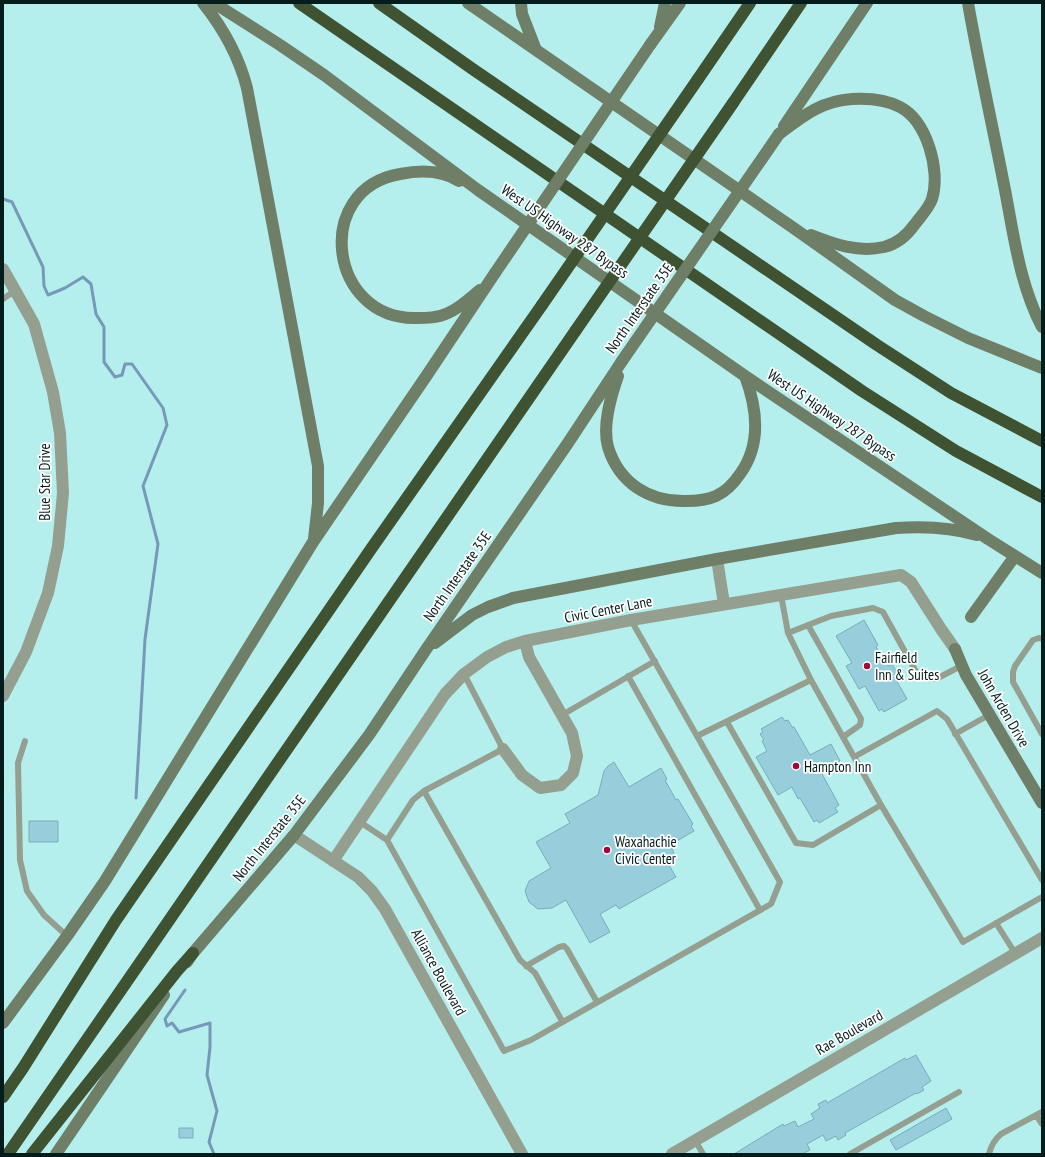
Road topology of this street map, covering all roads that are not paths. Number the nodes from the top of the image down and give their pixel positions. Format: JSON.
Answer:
{"nodes":[{"id":1,"x":203,"y":3,"type":"edge"},
{"id":2,"x":214,"y":3,"type":"edge"},
{"id":3,"x":299,"y":3,"type":"edge"},
{"id":4,"x":379,"y":3,"type":"edge"},
{"id":5,"x":468,"y":3,"type":"edge"},
{"id":6,"x":521,"y":3,"type":"edge"},
{"id":7,"x":665,"y":3,"type":"edge"},
{"id":8,"x":680,"y":3,"type":"edge"},
{"id":9,"x":750,"y":3,"type":"edge"},
{"id":10,"x":801,"y":3,"type":"edge"},
{"id":11,"x":867,"y":3,"type":"edge"},
{"id":12,"x":968,"y":3,"type":"edge"},
{"id":13,"x":660,"y":31,"type":"junction"},
{"id":14,"x":536,"y":50,"type":"junction"},
{"id":15,"x":779,"y":134,"type":"junction"},
{"id":16,"x":478,"y":190,"type":"junction"},
{"id":17,"x":795,"y":229,"type":"junction"},
{"id":18,"x":3,"y":269,"type":"edge"},
{"id":19,"x":488,"y":284,"type":"junction"},
{"id":20,"x":16,"y":290,"type":"junction"},
{"id":21,"x":3,"y":299,"type":"edge"},
{"id":22,"x":1042,"y":327,"type":"edge"},
{"id":23,"x":622,"y":361,"type":"junction"},
{"id":24,"x":1042,"y":368,"type":"edge"},
{"id":25,"x":745,"y":376,"type":"junction"},
{"id":26,"x":1042,"y":441,"type":"edge"},
{"id":27,"x":1042,"y":498,"type":"edge"},
{"id":28,"x":988,"y":538,"type":"junction"},
{"id":29,"x":313,"y":542,"type":"junction"},
{"id":30,"x":1015,"y":556,"type":"junction"},
{"id":31,"x":717,"y":558,"type":"junction"},
{"id":32,"x":1042,"y":572,"type":"edge"},
{"id":33,"x":781,"y":595,"type":"junction"},
{"id":34,"x":724,"y":604,"type":"junction"},
{"id":35,"x":971,"y":617,"type":"dead end"},
{"id":36,"x":631,"y":620,"type":"junction"},
{"id":37,"x":808,"y":625,"type":"junction"},
{"id":38,"x":788,"y":633,"type":"junction"},
{"id":39,"x":1042,"y":639,"type":"edge"},
{"id":40,"x":525,"y":641,"type":"junction"},
{"id":41,"x":955,"y":648,"type":"joint"},
{"id":42,"x":425,"y":651,"type":"junction"},
{"id":43,"x":655,"y":661,"type":"junction"},
{"id":44,"x":961,"y":666,"type":"junction"},
{"id":45,"x":464,"y":674,"type":"junction"},
{"id":46,"x":628,"y":676,"type":"junction"},
{"id":47,"x":812,"y":680,"type":"junction"},
{"id":48,"x":3,"y":696,"type":"edge"},
{"id":49,"x":562,"y":715,"type":"junction"},
{"id":50,"x":989,"y":715,"type":"junction"},
{"id":51,"x":727,"y":722,"type":"junction"},
{"id":52,"x":955,"y":734,"type":"junction"},
{"id":53,"x":1042,"y":734,"type":"edge"},
{"id":54,"x":697,"y":736,"type":"junction"},
{"id":55,"x":843,"y":737,"type":"junction"},
{"id":56,"x":25,"y":741,"type":"dead end"},
{"id":57,"x":503,"y":749,"type":"junction"},
{"id":58,"x":854,"y":757,"type":"junction"},
{"id":59,"x":424,"y":791,"type":"junction"},
{"id":60,"x":1042,"y":803,"type":"edge"},
{"id":61,"x":882,"y":805,"type":"junction"},
{"id":62,"x":360,"y":822,"type":"junction"},
{"id":63,"x":294,"y":835,"type":"junction"},
{"id":64,"x":387,"y":840,"type":"junction"},
{"id":65,"x":333,"y":861,"type":"junction"},
{"id":66,"x":1042,"y":880,"type":"edge"},
{"id":67,"x":1042,"y":897,"type":"edge"},
{"id":68,"x":760,"y":910,"type":"junction"},
{"id":69,"x":996,"y":923,"type":"junction"},
{"id":70,"x":67,"y":936,"type":"junction"},
{"id":71,"x":1042,"y":938,"type":"edge"},
{"id":72,"x":193,"y":953,"type":"junction"},
{"id":73,"x":1015,"y":953,"type":"junction"},
{"id":74,"x":526,"y":966,"type":"junction"},
{"id":75,"x":597,"y":1002,"type":"junction"},
{"id":76,"x":562,"y":1021,"type":"junction"},
{"id":77,"x":3,"y":1022,"type":"edge"},
{"id":78,"x":959,"y":1092,"type":"dead end"},
{"id":79,"x":3,"y":1097,"type":"edge"},
{"id":80,"x":1039,"y":1113,"type":"edge"},
{"id":81,"x":1042,"y":1124,"type":"edge"},
{"id":82,"x":695,"y":1140,"type":"junction"},
{"id":83,"x":8,"y":1154,"type":"edge"},
{"id":84,"x":32,"y":1154,"type":"edge"},
{"id":85,"x":56,"y":1154,"type":"edge"},
{"id":86,"x":522,"y":1154,"type":"edge"},
{"id":87,"x":672,"y":1154,"type":"edge"},
{"id":88,"x":703,"y":1154,"type":"edge"},
{"id":89,"x":850,"y":1154,"type":"edge"},
{"id":90,"x":989,"y":1154,"type":"edge"}],
"edges":[{"from":1,"to":29,"type":"main road"},
{"from":2,"to":16,"type":"main road","name":"West US Highway 287 Bypass"},
{"from":3,"to":27,"type":"highway"},
{"from":4,"to":26,"type":"highway"},
{"from":5,"to":14,"type":"main road"},
{"from":6,"to":14,"type":"main road"},
{"from":7,"to":13,"type":"main road"},
{"from":8,"to":13,"type":"main road"},
{"from":9,"to":79,"type":"highway","bridge":true},
{"from":10,"to":83,"type":"highway","bridge":true},
{"from":11,"to":15,"type":"main road","name":"North Interstate 35E"},
{"from":12,"to":22,"type":"main road"},
{"from":13,"to":19,"type":"main road","bridge":true},
{"from":14,"to":17,"type":"main road"},
{"from":15,"to":17,"type":"main road"},
{"from":15,"to":23,"type":"main road","name":"North Interstate 35E","bridge":true},
{"from":16,"to":19,"type":"main road"},
{"from":16,"to":25,"type":"main road","name":"West US Highway 287 Bypass"},
{"from":17,"to":24,"type":"main road"},
{"from":18,"to":20,"type":"street","name":"Blue Star Drive"},
{"from":19,"to":29,"type":"main road"},
{"from":20,"to":21,"type":"lane"},
{"from":20,"to":48,"type":"street","name":"Blue Star Drive"},
{"from":23,"to":25,"type":"main road"},
{"from":23,"to":42,"type":"main road","name":"North Interstate 35E"},
{"from":25,"to":28,"type":"main road","name":"West US Highway 287 Bypass"},
{"from":28,"to":30,"type":"main road","name":"West US Highway 287 Bypass"},
{"from":28,"to":31,"type":"main road"},
{"from":29,"to":70,"type":"main road"},
{"from":30,"to":32,"type":"main road","name":"West US Highway 287 Bypass"},
{"from":30,"to":35,"type":"main road"},
{"from":31,"to":34,"type":"street"},
{"from":31,"to":42,"type":"main road"},
{"from":33,"to":34,"type":"street","name":"Civic Center Lane"},
{"from":33,"to":38,"type":"lane"},
{"from":33,"to":41,"type":"street","name":"Civic Center Lane"},
{"from":34,"to":36,"type":"street","name":"Civic Center Lane"},
{"from":36,"to":40,"type":"street","name":"Civic Center Lane"},
{"from":36,"to":43,"type":"lane"},
{"from":37,"to":38,"type":"lane"},
{"from":37,"to":44,"type":"lane"},
{"from":37,"to":55,"type":"lane"},
{"from":38,"to":47,"type":"lane"},
{"from":39,"to":53,"type":"lane"},
{"from":40,"to":45,"type":"street","name":"Civic Center Lane"},
{"from":40,"to":49,"type":"street"},
{"from":41,"to":44,"type":"main road","name":"John Arden Drive"},
{"from":42,"to":63,"type":"main road","name":"North Interstate 35E"},
{"from":43,"to":46,"type":"lane"},
{"from":43,"to":54,"type":"lane"},
{"from":44,"to":50,"type":"main road","name":"John Arden Drive"},
{"from":45,"to":57,"type":"lane"},
{"from":45,"to":62,"type":"street","name":"Civic Center Lane"},
{"from":46,"to":49,"type":"lane"},
{"from":46,"to":68,"type":"lane"},
{"from":47,"to":51,"type":"lane"},
{"from":47,"to":55,"type":"lane"},
{"from":49,"to":57,"type":"street"},
{"from":50,"to":52,"type":"lane"},
{"from":50,"to":60,"type":"main road","name":"John Arden Drive"},
{"from":51,"to":54,"type":"lane"},
{"from":51,"to":61,"type":"lane"},
{"from":52,"to":58,"type":"lane"},
{"from":52,"to":66,"type":"lane"},
{"from":54,"to":68,"type":"lane"},
{"from":55,"to":58,"type":"lane"},
{"from":56,"to":70,"type":"lane"},
{"from":57,"to":59,"type":"lane"},
{"from":58,"to":61,"type":"lane"},
{"from":59,"to":64,"type":"lane"},
{"from":59,"to":74,"type":"lane"},
{"from":61,"to":69,"type":"lane"},
{"from":62,"to":64,"type":"lane"},
{"from":62,"to":65,"type":"street","name":"Civic Center Lane"},
{"from":63,"to":65,"type":"street","name":"Alliance Boulevard"},
{"from":63,"to":72,"type":"main road","name":"North Interstate 35E"},
{"from":64,"to":76,"type":"lane"},
{"from":65,"to":86,"type":"street","name":"Alliance Boulevard"},
{"from":67,"to":69,"type":"lane"},
{"from":68,"to":75,"type":"lane"},
{"from":69,"to":73,"type":"lane"},
{"from":70,"to":77,"type":"main road"},
{"from":71,"to":73,"type":"street","name":"Rae Boulevard"},
{"from":72,"to":84,"type":"highway"},
{"from":72,"to":85,"type":"main road","name":"North Interstate 35E"},
{"from":73,"to":82,"type":"street","name":"Rae Boulevard"},
{"from":74,"to":75,"type":"lane"},
{"from":74,"to":76,"type":"lane"},
{"from":75,"to":76,"type":"lane"},
{"from":78,"to":89,"type":"lane"},
{"from":80,"to":81,"type":"lane"},
{"from":80,"to":90,"type":"lane"},
{"from":82,"to":87,"type":"street","name":"Rae Boulevard"},
{"from":82,"to":88,"type":"lane"}]}
